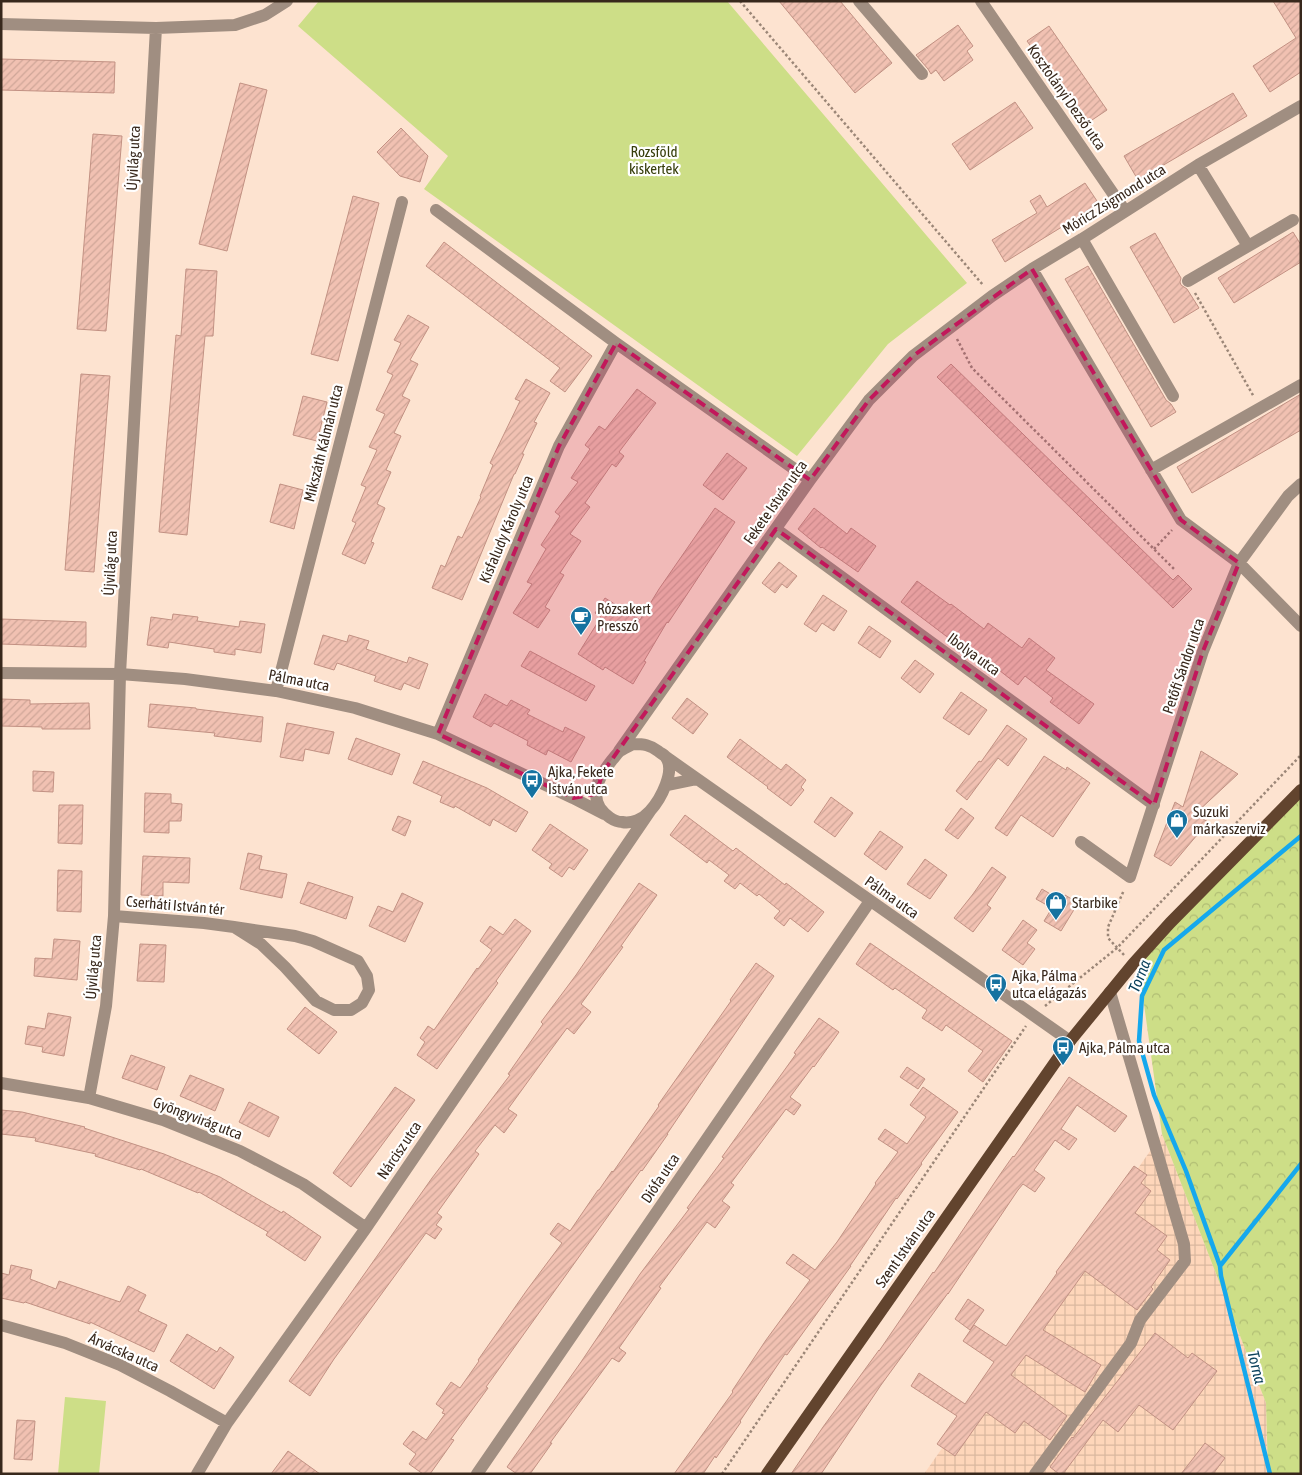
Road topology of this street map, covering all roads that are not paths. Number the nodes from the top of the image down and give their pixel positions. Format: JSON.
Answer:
{"nodes":[{"id":1,"x":287,"y":1,"type":"edge"},
{"id":2,"x":859,"y":1,"type":"edge"},
{"id":3,"x":981,"y":1,"type":"edge"},
{"id":4,"x":1,"y":24,"type":"edge"},
{"id":5,"x":156,"y":28,"type":"junction"},
{"id":6,"x":922,"y":74,"type":"dead end"},
{"id":7,"x":1299,"y":110,"type":"edge"},
{"id":8,"x":1198,"y":165,"type":"junction"},
{"id":9,"x":402,"y":202,"type":"dead end"},
{"id":10,"x":436,"y":210,"type":"dead end"},
{"id":11,"x":1125,"y":211,"type":"junction"},
{"id":12,"x":1293,"y":220,"type":"dead end"},
{"id":13,"x":1082,"y":240,"type":"junction"},
{"id":14,"x":1248,"y":246,"type":"junction"},
{"id":15,"x":1032,"y":269,"type":"junction"},
{"id":16,"x":1188,"y":281,"type":"road end"},
{"id":17,"x":950,"y":327,"type":"joint"},
{"id":18,"x":616,"y":343,"type":"junction"},
{"id":19,"x":1301,"y":385,"type":"edge"},
{"id":20,"x":1173,"y":396,"type":"dead end"},
{"id":21,"x":1152,"y":470,"type":"junction"},
{"id":22,"x":810,"y":480,"type":"junction"},
{"id":23,"x":1301,"y":484,"type":"edge"},
{"id":24,"x":776,"y":529,"type":"junction"},
{"id":25,"x":1239,"y":563,"type":"junction"},
{"id":26,"x":1301,"y":626,"type":"edge"},
{"id":27,"x":1,"y":673,"type":"edge"},
{"id":28,"x":120,"y":674,"type":"junction"},
{"id":29,"x":276,"y":691,"type":"junction"},
{"id":30,"x":646,"y":713,"type":"junction"},
{"id":31,"x":438,"y":734,"type":"junction"},
{"id":32,"x":644,"y":744,"type":"junction"},
{"id":33,"x":619,"y":751,"type":"junction"},
{"id":34,"x":666,"y":757,"type":"junction"},
{"id":35,"x":696,"y":779,"type":"junction"},
{"id":36,"x":667,"y":785,"type":"junction"},
{"id":37,"x":1301,"y":790,"type":"edge"},
{"id":38,"x":596,"y":794,"type":"junction"},
{"id":39,"x":573,"y":798,"type":"junction"},
{"id":40,"x":1154,"y":805,"type":"junction"},
{"id":41,"x":650,"y":811,"type":"junction"},
{"id":42,"x":604,"y":814,"type":"junction"},
{"id":43,"x":626,"y":823,"type":"junction"},
{"id":44,"x":1081,"y":842,"type":"dead end"},
{"id":45,"x":628,"y":843,"type":"junction"},
{"id":46,"x":870,"y":901,"type":"junction"},
{"id":47,"x":114,"y":916,"type":"junction"},
{"id":48,"x":234,"y":927,"type":"junction"},
{"id":49,"x":1110,"y":992,"type":"junction"},
{"id":50,"x":1070,"y":1041,"type":"junction"},
{"id":51,"x":1,"y":1083,"type":"edge"},
{"id":52,"x":88,"y":1098,"type":"junction"},
{"id":53,"x":366,"y":1228,"type":"junction"},
{"id":54,"x":1,"y":1325,"type":"edge"},
{"id":55,"x":227,"y":1424,"type":"junction"},
{"id":56,"x":197,"y":1474,"type":"edge"},
{"id":57,"x":477,"y":1474,"type":"edge"},
{"id":58,"x":768,"y":1474,"type":"edge"},
{"id":59,"x":1034,"y":1474,"type":"edge"}],
"edges":[{"from":1,"to":5,"type":"street"},
{"from":2,"to":6,"type":"street"},
{"from":3,"to":11,"type":"street","name":"Kosztolányi Dezső utca"},
{"from":4,"to":5,"type":"street"},
{"from":5,"to":28,"type":"street","name":"Újvilág utca"},
{"from":7,"to":8,"type":"street","name":"Móricz Zsigmond utca"},
{"from":8,"to":11,"type":"street","name":"Móricz Zsigmond utca"},
{"from":8,"to":14,"type":"street"},
{"from":9,"to":29,"type":"street","name":"Mikszáth Kálmán utca"},
{"from":10,"to":18,"type":"street"},
{"from":11,"to":13,"type":"street","name":"Móricz Zsigmond utca"},
{"from":12,"to":14,"type":"street"},
{"from":13,"to":15,"type":"street","name":"Móricz Zsigmond utca"},
{"from":13,"to":20,"type":"street"},
{"from":14,"to":16,"type":"street"},
{"from":15,"to":17,"type":"street","name":"Móricz Zsigmond utca"},
{"from":15,"to":21,"type":"street"},
{"from":17,"to":22,"type":"street","name":"Fekete István utca"},
{"from":18,"to":22,"type":"street"},
{"from":18,"to":31,"type":"street","name":"Kisfaludy Károly utca"},
{"from":19,"to":21,"type":"street"},
{"from":21,"to":25,"type":"street"},
{"from":22,"to":24,"type":"street","name":"Fekete István utca"},
{"from":23,"to":25,"type":"street","name":"Petőfi Sándor utca"},
{"from":24,"to":30,"type":"street","name":"Fekete István utca"},
{"from":24,"to":40,"type":"street","name":"Ibolya utca"},
{"from":25,"to":26,"type":"street"},
{"from":25,"to":40,"type":"street","name":"Petőfi Sándor utca"},
{"from":27,"to":28,"type":"street","name":"Pálma utca"},
{"from":28,"to":29,"type":"street","name":"Pálma utca"},
{"from":28,"to":47,"type":"street","name":"Újvilág utca"},
{"from":29,"to":31,"type":"street","name":"Pálma utca"},
{"from":30,"to":32,"type":"street"},
{"from":30,"to":33,"type":"street","name":"Fekete István utca"},
{"from":31,"to":39,"type":"street","name":"Pálma utca"},
{"from":32,"to":33,"type":"street"},
{"from":32,"to":34,"type":"street","name":"Pálma utca"},
{"from":33,"to":38,"type":"street"},
{"from":34,"to":35,"type":"street","name":"Pálma utca"},
{"from":34,"to":36,"type":"street"},
{"from":35,"to":36,"type":"street"},
{"from":35,"to":46,"type":"street","name":"Pálma utca"},
{"from":36,"to":41,"type":"street"},
{"from":37,"to":49,"type":"main road"},
{"from":38,"to":39,"type":"street"},
{"from":38,"to":42,"type":"street"},
{"from":39,"to":42,"type":"street","name":"Pálma utca"},
{"from":40,"to":44,"type":"street","name":"Petőfi Sándor utca"},
{"from":41,"to":43,"type":"street"},
{"from":41,"to":45,"type":"street","name":"Nárcisz utca"},
{"from":42,"to":43,"type":"street","name":"Pálma utca"},
{"from":43,"to":45,"type":"street"},
{"from":45,"to":53,"type":"street","name":"Nárcisz utca"},
{"from":46,"to":50,"type":"street","name":"Pálma utca"},
{"from":46,"to":57,"type":"street","name":"Diófa utca"},
{"from":47,"to":48,"type":"street","name":"Cserháti István tér"},
{"from":47,"to":52,"type":"street","name":"Újvilág utca"},
{"from":48,"to":48,"type":"street","name":"Cserháti István tér"},
{"from":49,"to":50,"type":"main road"},
{"from":49,"to":59,"type":"street"},
{"from":50,"to":58,"type":"main road","name":"Szent István utca"},
{"from":51,"to":52,"type":"street","name":"Gyöngyvirág utca"},
{"from":52,"to":53,"type":"street","name":"Gyöngyvirág utca"},
{"from":53,"to":55,"type":"street","name":"Nárcisz utca"},
{"from":54,"to":55,"type":"street","name":"Árvácska utca"},
{"from":55,"to":56,"type":"street","name":"Nárcisz utca"}]}
